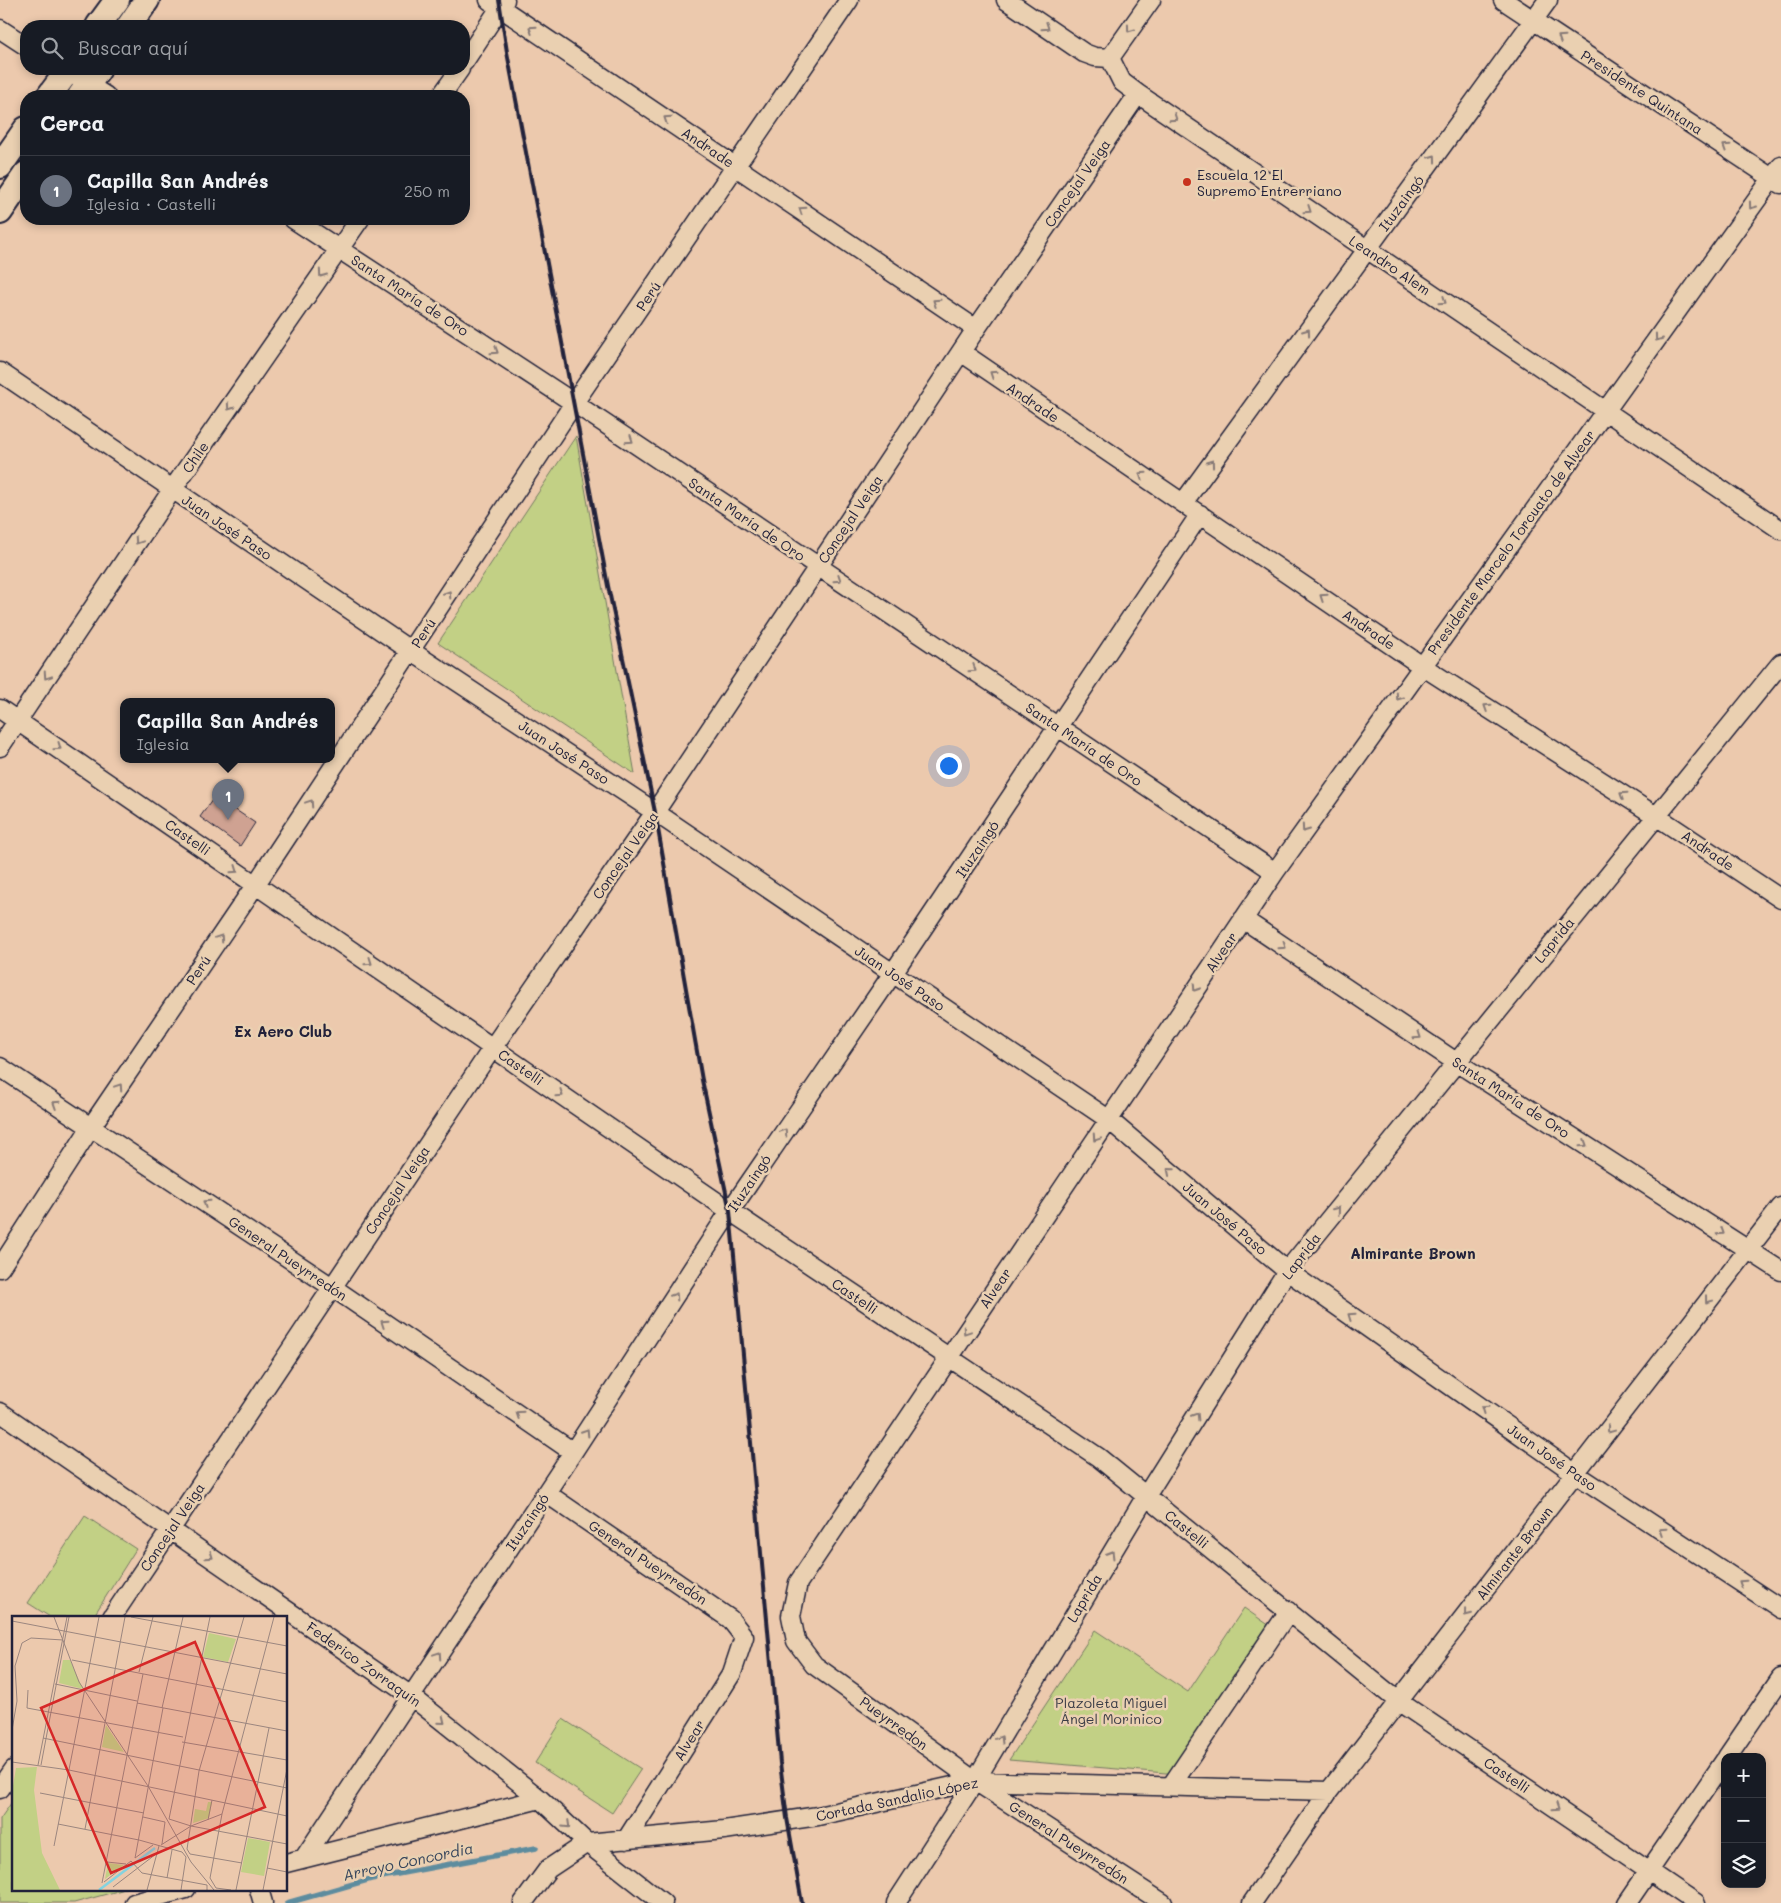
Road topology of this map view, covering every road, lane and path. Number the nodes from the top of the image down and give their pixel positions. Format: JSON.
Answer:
{"nodes":[{"id":1,"x":117,"y":0,"type":"edge"},
{"id":2,"x":147,"y":0,"type":"edge"},
{"id":3,"x":850,"y":0,"type":"edge"},
{"id":4,"x":1006,"y":0,"type":"edge"},
{"id":5,"x":1151,"y":0,"type":"edge"},
{"id":6,"x":1503,"y":0,"type":"edge"},
{"id":7,"x":1548,"y":0,"type":"edge"},
{"id":8,"x":498,"y":3,"type":"edge"},
{"id":9,"x":102,"y":20,"type":"edge"},
{"id":10,"x":132,"y":20,"type":"edge"},
{"id":11,"x":1534,"y":20,"type":"junction"},
{"id":12,"x":0,"y":29,"type":"edge"},
{"id":13,"x":20,"y":42,"type":"edge"},
{"id":14,"x":470,"y":52,"type":"edge"},
{"id":15,"x":1110,"y":58,"type":"junction"},
{"id":16,"x":63,"y":75,"type":"edge"},
{"id":17,"x":74,"y":75,"type":"edge"},
{"id":18,"x":456,"y":75,"type":"edge"},
{"id":19,"x":93,"y":86,"type":"edge"},
{"id":20,"x":53,"y":90,"type":"edge"},
{"id":21,"x":445,"y":90,"type":"edge"},
{"id":22,"x":1138,"y":94,"type":"junction"},
{"id":23,"x":20,"y":138,"type":"edge"},
{"id":24,"x":0,"y":166,"type":"edge"},
{"id":25,"x":737,"y":166,"type":"junction"},
{"id":26,"x":1778,"y":176,"type":"edge"},
{"id":27,"x":20,"y":183,"type":"edge"},
{"id":28,"x":0,"y":212,"type":"edge"},
{"id":29,"x":302,"y":225,"type":"edge"},
{"id":30,"x":356,"y":225,"type":"edge"},
{"id":31,"x":339,"y":249,"type":"junction"},
{"id":32,"x":1366,"y":249,"type":"junction"},
{"id":33,"x":976,"y":329,"type":"junction"},
{"id":34,"x":961,"y":352,"type":"junction"},
{"id":35,"x":0,"y":372,"type":"edge"},
{"id":36,"x":574,"y":403,"type":"junction"},
{"id":37,"x":1605,"y":411,"type":"junction"},
{"id":38,"x":172,"y":490,"type":"junction"},
{"id":39,"x":1182,"y":503,"type":"junction"},
{"id":40,"x":1200,"y":514,"type":"junction"},
{"id":41,"x":1781,"y":530,"type":"edge"},
{"id":42,"x":818,"y":566,"type":"junction"},
{"id":43,"x":411,"y":651,"type":"junction"},
{"id":44,"x":1781,"y":662,"type":"edge"},
{"id":45,"x":1422,"y":666,"type":"junction"},
{"id":46,"x":0,"y":709,"type":"edge"},
{"id":47,"x":18,"y":720,"type":"junction"},
{"id":48,"x":1059,"y":726,"type":"junction"},
{"id":49,"x":0,"y":747,"type":"edge"},
{"id":50,"x":655,"y":812,"type":"junction"},
{"id":51,"x":1656,"y":816,"type":"junction"},
{"id":52,"x":1275,"y":872,"type":"junction"},
{"id":53,"x":256,"y":884,"type":"junction"},
{"id":54,"x":1781,"y":899,"type":"edge"},
{"id":55,"x":1243,"y":919,"type":"junction"},
{"id":56,"x":893,"y":973,"type":"junction"},
{"id":57,"x":493,"y":1047,"type":"junction"},
{"id":58,"x":1456,"y":1062,"type":"junction"},
{"id":59,"x":0,"y":1067,"type":"edge"},
{"id":60,"x":1108,"y":1119,"type":"junction"},
{"id":61,"x":91,"y":1127,"type":"junction"},
{"id":62,"x":1781,"y":1207,"type":"edge"},
{"id":63,"x":730,"y":1212,"type":"junction"},
{"id":64,"x":1747,"y":1249,"type":"junction"},
{"id":65,"x":0,"y":1268,"type":"edge"},
{"id":66,"x":1287,"y":1271,"type":"junction"},
{"id":67,"x":1781,"y":1272,"type":"edge"},
{"id":68,"x":332,"y":1287,"type":"junction"},
{"id":69,"x":948,"y":1358,"type":"junction"},
{"id":70,"x":0,"y":1412,"type":"edge"},
{"id":71,"x":573,"y":1452,"type":"junction"},
{"id":72,"x":1576,"y":1474,"type":"junction"},
{"id":73,"x":546,"y":1493,"type":"junction"},
{"id":74,"x":1146,"y":1496,"type":"junction"},
{"id":75,"x":170,"y":1528,"type":"junction"},
{"id":76,"x":1781,"y":1609,"type":"edge"},
{"id":77,"x":1289,"y":1612,"type":"junction"},
{"id":78,"x":113,"y":1616,"type":"edge"},
{"id":79,"x":744,"y":1638,"type":"joint"},
{"id":80,"x":814,"y":1665,"type":"joint"},
{"id":81,"x":1781,"y":1678,"type":"edge"},
{"id":82,"x":411,"y":1696,"type":"junction"},
{"id":83,"x":1398,"y":1701,"type":"junction"},
{"id":84,"x":1730,"y":1753,"type":"edge"},
{"id":85,"x":1721,"y":1766,"type":"edge"},
{"id":86,"x":975,"y":1780,"type":"junction"},
{"id":87,"x":1171,"y":1786,"type":"junction"},
{"id":88,"x":1329,"y":1791,"type":"junction"},
{"id":89,"x":540,"y":1799,"type":"junction"},
{"id":90,"x":626,"y":1840,"type":"junction"},
{"id":91,"x":587,"y":1844,"type":"junction"},
{"id":92,"x":304,"y":1858,"type":"junction"},
{"id":93,"x":288,"y":1862,"type":"edge"},
{"id":94,"x":1648,"y":1871,"type":"junction"},
{"id":95,"x":182,"y":1890,"type":"edge"},
{"id":96,"x":259,"y":1890,"type":"edge"},
{"id":97,"x":134,"y":1903,"type":"edge"},
{"id":98,"x":263,"y":1903,"type":"edge"},
{"id":99,"x":523,"y":1903,"type":"edge"},
{"id":100,"x":664,"y":1903,"type":"edge"},
{"id":101,"x":896,"y":1903,"type":"edge"},
{"id":102,"x":1163,"y":1903,"type":"edge"},
{"id":103,"x":1252,"y":1903,"type":"edge"},
{"id":104,"x":1627,"y":1903,"type":"edge"},
{"id":105,"x":1696,"y":1903,"type":"edge"}],
"edges":[{"from":1,"to":9,"type":"street"},
{"from":2,"to":10,"type":"street"},
{"from":3,"to":25,"type":"street","name":"Perú"},
{"from":4,"to":15,"type":"street","one_way":true},
{"from":5,"to":15,"type":"street","one_way":true},
{"from":6,"to":11,"type":"street","name":"Presidente Quintana"},
{"from":7,"to":11,"type":"street","name":"Ituzaingó"},
{"from":8,"to":14,"type":"street"},
{"from":25,"to":8,"type":"street","name":"Andrade","one_way":true},
{"from":26,"to":11,"type":"street","name":"Presidente Quintana","one_way":true},
{"from":32,"to":11,"type":"street","name":"Ituzaingó","one_way":true},
{"from":12,"to":13,"type":"street"},
{"from":15,"to":22,"type":"street","name":"Leandro Alem"},
{"from":16,"to":20,"type":"street"},
{"from":17,"to":19,"type":"street"},
{"from":18,"to":21,"type":"street"},
{"from":22,"to":32,"type":"street","name":"Leandro Alem","one_way":true},
{"from":22,"to":33,"type":"street","name":"Concejal Veiga"},
{"from":23,"to":24,"type":"street"},
{"from":33,"to":25,"type":"street","name":"Andrade","one_way":true},
{"from":25,"to":36,"type":"street","name":"Perú"},
{"from":26,"to":37,"type":"street","name":"Presidente Marcelo Torcuato de Alvear","one_way":true},
{"from":27,"to":28,"type":"street"},
{"from":29,"to":31,"type":"street","name":"Santa María de Oro"},
{"from":30,"to":31,"type":"street","name":"Chile"},
{"from":31,"to":36,"type":"street","name":"Santa María de Oro","one_way":true},
{"from":31,"to":38,"type":"street","name":"Chile","one_way":true},
{"from":32,"to":37,"type":"street","name":"Leandro Alem","one_way":true},
{"from":39,"to":32,"type":"street","name":"Ituzaingó","one_way":true},
{"from":33,"to":34,"type":"street","name":"Concejal Veiga"},
{"from":39,"to":34,"type":"street","name":"Andrade","one_way":true},
{"from":34,"to":42,"type":"street","name":"Concejal Veiga"},
{"from":35,"to":38,"type":"street","name":"Juan José Paso"},
{"from":36,"to":42,"type":"street","name":"Santa María de Oro","one_way":true},
{"from":43,"to":36,"type":"street","name":"Perú","one_way":true},
{"from":37,"to":41,"type":"street","name":"Leandro Alem"},
{"from":37,"to":45,"type":"street","name":"Presidente Marcelo Torcuato de Alvear"},
{"from":38,"to":43,"type":"street","name":"Juan José Paso"},
{"from":38,"to":47,"type":"street","name":"Chile","one_way":true},
{"from":39,"to":40,"type":"street","name":"Andrade"},
{"from":45,"to":40,"type":"street","name":"Andrade","one_way":true},
{"from":40,"to":48,"type":"street","name":"Ituzaingó"},
{"from":42,"to":48,"type":"street","name":"Santa María de Oro","one_way":true},
{"from":42,"to":50,"type":"street","name":"Concejal Veiga"},
{"from":43,"to":50,"type":"street","name":"Juan José Paso"},
{"from":53,"to":43,"type":"street","name":"Perú","one_way":true},
{"from":44,"to":51,"type":"street","name":"Laprida"},
{"from":51,"to":45,"type":"street","name":"Andrade","one_way":true},
{"from":45,"to":52,"type":"street","name":"Presidente Marcelo Torcuato de Alvear","one_way":true},
{"from":46,"to":47,"type":"street","name":"Castelli"},
{"from":47,"to":49,"type":"street","name":"Chile"},
{"from":47,"to":53,"type":"street","name":"Castelli","one_way":true},
{"from":48,"to":52,"type":"street","name":"Santa María de Oro"},
{"from":48,"to":56,"type":"street","name":"Ituzaingó"},
{"from":50,"to":56,"type":"street","name":"Juan José Paso"},
{"from":50,"to":57,"type":"street","name":"Concejal Veiga"},
{"from":51,"to":54,"type":"street","name":"Andrade"},
{"from":51,"to":58,"type":"street","name":"Laprida"},
{"from":52,"to":55,"type":"street","name":"Presidente Marcelo Torcuato de Alvear"},
{"from":53,"to":57,"type":"street","name":"Castelli","one_way":true},
{"from":61,"to":53,"type":"street","name":"Perú","one_way":true},
{"from":55,"to":58,"type":"street","name":"Santa María de Oro","one_way":true},
{"from":55,"to":60,"type":"street","name":"Alvear","one_way":true},
{"from":56,"to":60,"type":"street","name":"Juan José Paso"},
{"from":63,"to":56,"type":"street","name":"Ituzaingó","one_way":true},
{"from":57,"to":63,"type":"street","name":"Castelli","one_way":true},
{"from":57,"to":68,"type":"street","name":"Concejal Veiga"},
{"from":58,"to":64,"type":"street","name":"Santa María de Oro","one_way":true},
{"from":66,"to":58,"type":"street","name":"Laprida","one_way":true},
{"from":61,"to":59,"type":"street","name":"General Pueyrredón","one_way":true},
{"from":66,"to":60,"type":"street","name":"Juan José Paso","one_way":true},
{"from":60,"to":69,"type":"street","name":"Alvear","one_way":true},
{"from":61,"to":65,"type":"street","name":"Perú"},
{"from":68,"to":61,"type":"street","name":"General Pueyrredón","one_way":true},
{"from":62,"to":64,"type":"street","name":"Almirante Brown"},
{"from":63,"to":69,"type":"street","name":"Castelli"},
{"from":71,"to":63,"type":"street","name":"Ituzaingó","one_way":true},
{"from":64,"to":67,"type":"street","name":"Santa María de Oro"},
{"from":64,"to":72,"type":"street","name":"Almirante Brown","one_way":true},
{"from":72,"to":66,"type":"street","name":"Juan José Paso","one_way":true},
{"from":74,"to":66,"type":"street","name":"Laprida","one_way":true},
{"from":71,"to":68,"type":"street","name":"General Pueyrredón","one_way":true},
{"from":68,"to":75,"type":"street","name":"Concejal Veiga"},
{"from":69,"to":74,"type":"street","name":"Castelli"},
{"from":69,"to":80,"type":"street","name":"Alvear"},
{"from":70,"to":75,"type":"street","name":"Federico Zorraquín"},
{"from":71,"to":73,"type":"street","name":"Ituzaingó"},
{"from":76,"to":72,"type":"street","name":"Juan José Paso","one_way":true},
{"from":72,"to":83,"type":"street","name":"Almirante Brown","one_way":true},
{"from":73,"to":79,"type":"street","name":"General Pueyrredón"},
{"from":82,"to":73,"type":"street","name":"Ituzaingó","one_way":true},
{"from":74,"to":77,"type":"street","name":"Castelli"},
{"from":86,"to":74,"type":"street","name":"Laprida","one_way":true},
{"from":75,"to":78,"type":"street","name":"Concejal Veiga"},
{"from":75,"to":82,"type":"street","name":"Federico Zorraquín","one_way":true},
{"from":77,"to":83,"type":"street","name":"Castelli"},
{"from":77,"to":87,"type":"street"},
{"from":79,"to":90,"type":"street","name":"Alvear"},
{"from":80,"to":86,"type":"street","name":"Pueyrredon"},
{"from":81,"to":84,"type":"street"},
{"from":82,"to":89,"type":"street","name":"Federico Zorraquín","one_way":true},
{"from":82,"to":92,"type":"street","name":"Ituzaingó"},
{"from":83,"to":88,"type":"street","name":"Almirante Brown"},
{"from":83,"to":94,"type":"street","name":"Castelli","one_way":true},
{"from":85,"to":94,"type":"street"},
{"from":86,"to":87,"type":"street","name":"Cortada Sandalio López"},
{"from":86,"to":90,"type":"street","name":"Cortada Sandalio López"},
{"from":86,"to":101,"type":"street","name":"Laprida"},
{"from":86,"to":102,"type":"street","name":"General Pueyrredón"},
{"from":87,"to":88,"type":"street","name":"Cortada Sandalio López"},
{"from":88,"to":103,"type":"street","name":"Almirante Brown"},
{"from":89,"to":91,"type":"street","name":"Federico Zorraquín","one_way":true},
{"from":89,"to":92,"type":"street"},
{"from":90,"to":91,"type":"street","name":"Cortada Sandalio López"},
{"from":91,"to":99,"type":"street"},
{"from":91,"to":100,"type":"street","name":"Federico Zorraquín"},
{"from":92,"to":93,"type":"street"},
{"from":94,"to":104,"type":"street"},
{"from":94,"to":105,"type":"street","name":"Castelli"},
{"from":95,"to":97,"type":"street"},
{"from":96,"to":98,"type":"street"}]}
